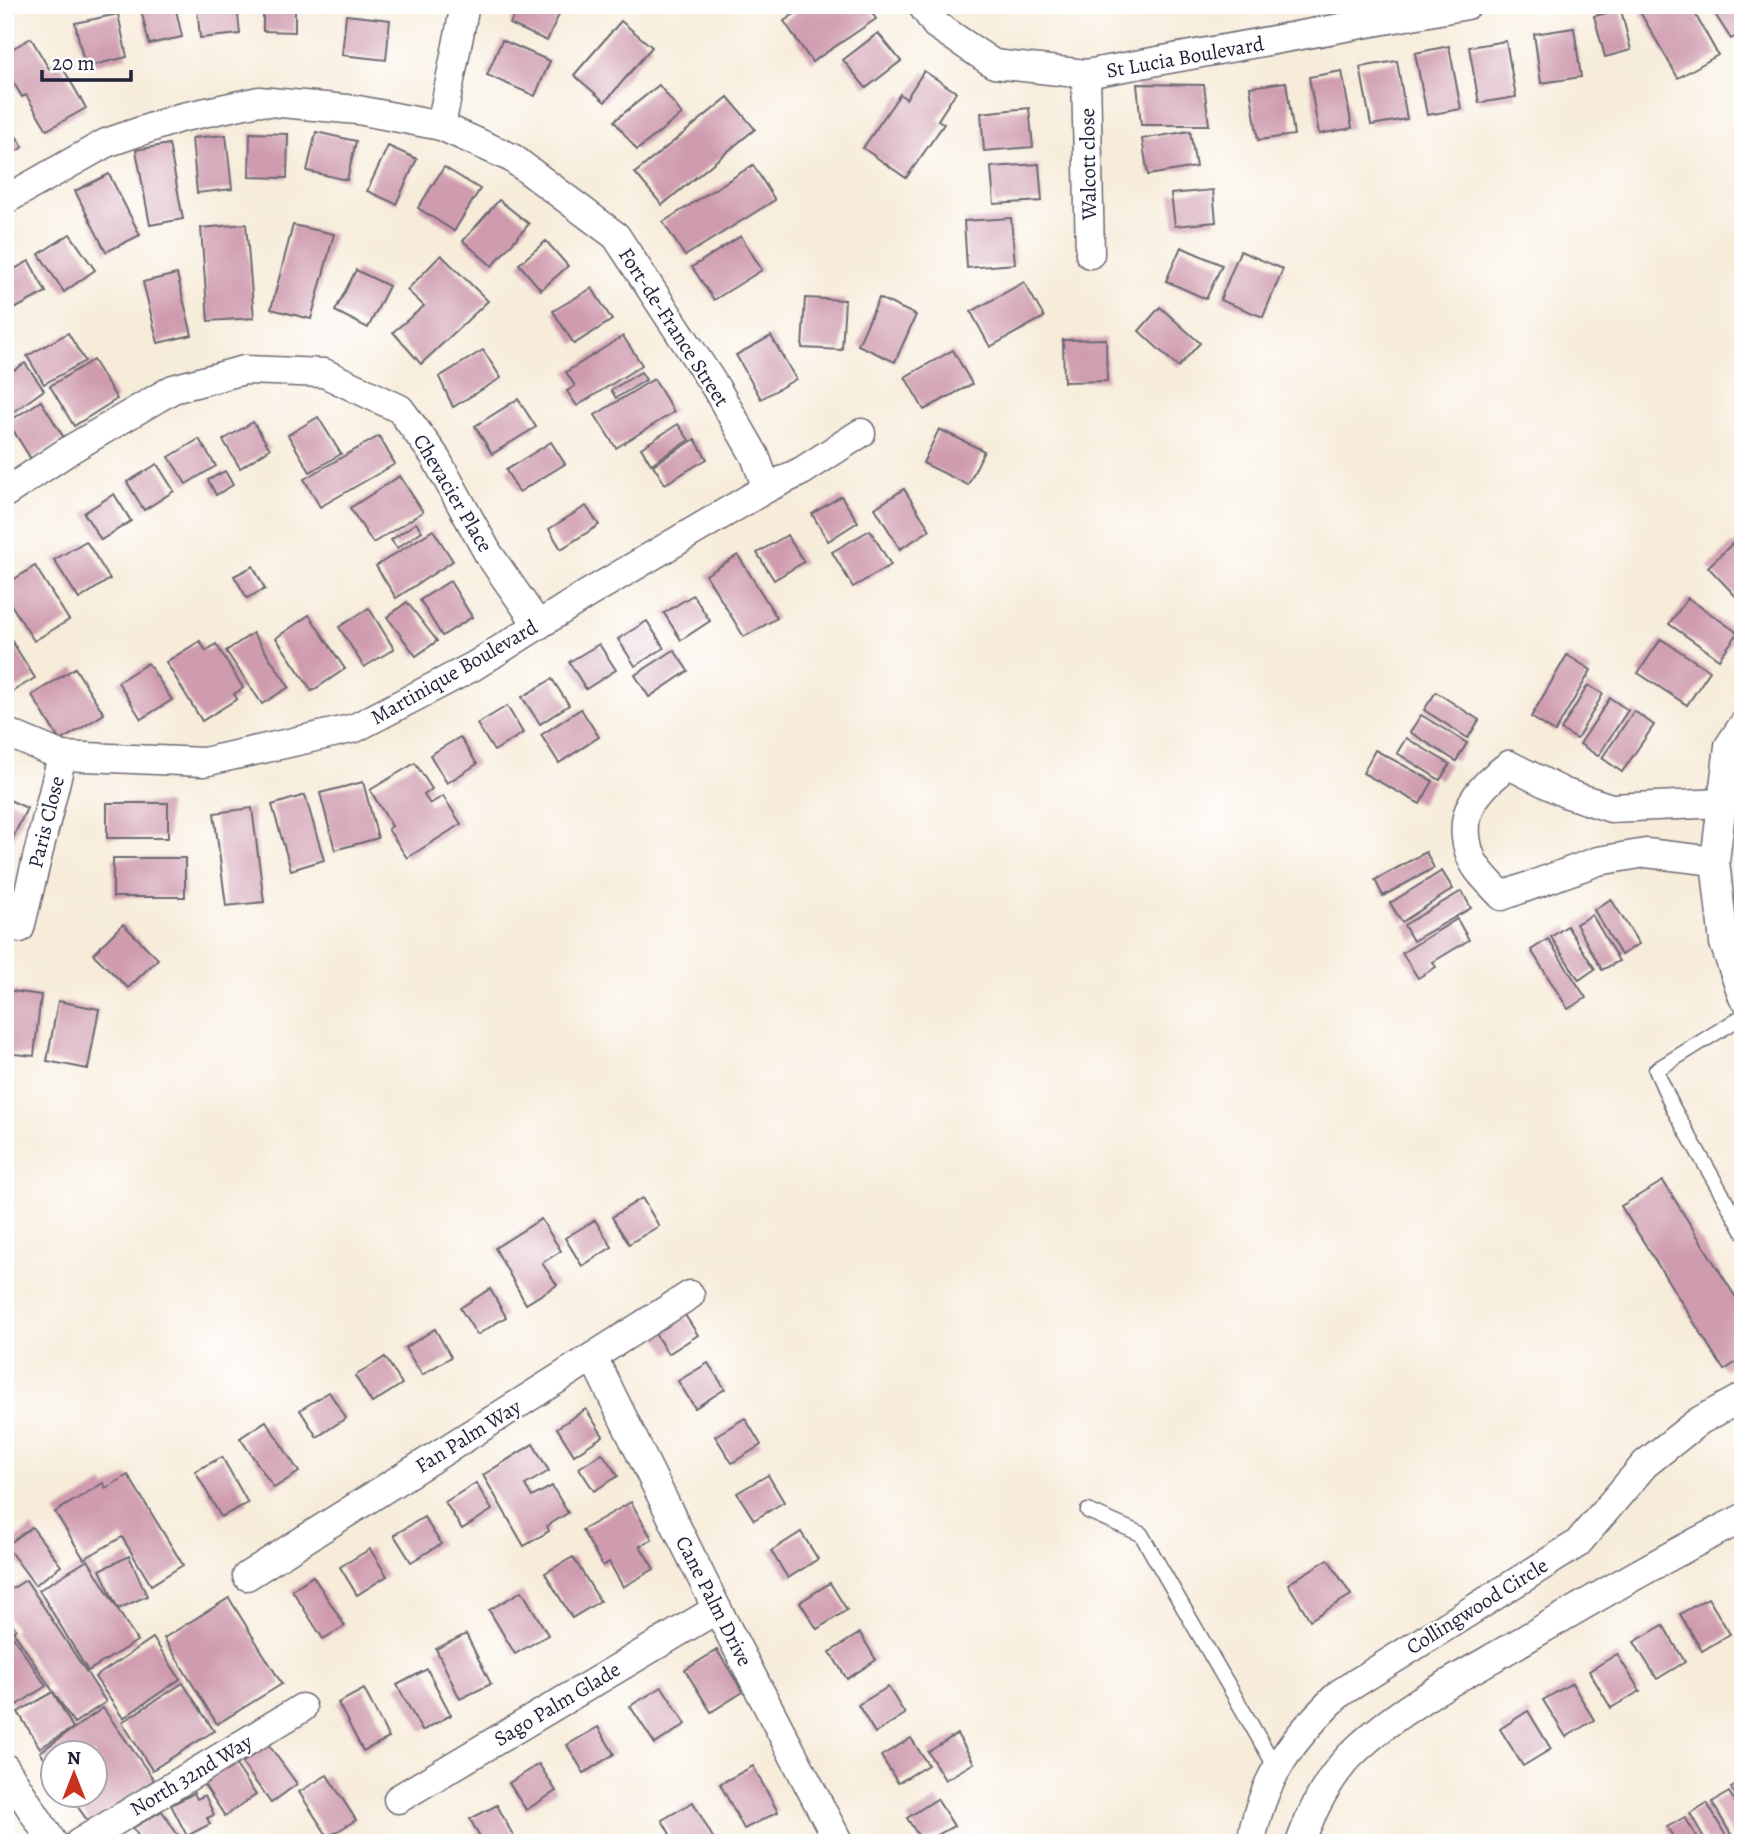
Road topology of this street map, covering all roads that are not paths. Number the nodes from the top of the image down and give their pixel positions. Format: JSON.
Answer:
{"nodes":[{"id":1,"x":465,"y":5,"type":"edge"},
{"id":2,"x":922,"y":5,"type":"edge"},
{"id":3,"x":1467,"y":5,"type":"edge"},
{"id":4,"x":1086,"y":74,"type":"junction"},
{"id":5,"x":441,"y":126,"type":"junction"},
{"id":6,"x":5,"y":200,"type":"edge"},
{"id":7,"x":1090,"y":254,"type":"dead end"},
{"id":8,"x":861,"y":433,"type":"dead end"},
{"id":9,"x":767,"y":488,"type":"junction"},
{"id":10,"x":5,"y":493,"type":"edge"},
{"id":11,"x":538,"y":625,"type":"junction"},
{"id":12,"x":1743,"y":725,"type":"edge"},
{"id":13,"x":5,"y":732,"type":"edge"},
{"id":14,"x":62,"y":756,"type":"junction"},
{"id":15,"x":1723,"y":803,"type":"junction"},
{"id":16,"x":1715,"y":861,"type":"junction"},
{"id":17,"x":20,"y":928,"type":"dead end"},
{"id":18,"x":1743,"y":928,"type":"edge"},
{"id":19,"x":1743,"y":997,"type":"edge"},
{"id":20,"x":1743,"y":1016,"type":"edge"},
{"id":21,"x":1743,"y":1231,"type":"edge"},
{"id":22,"x":690,"y":1295,"type":"dead end"},
{"id":23,"x":593,"y":1357,"type":"junction"},
{"id":24,"x":1743,"y":1397,"type":"edge"},
{"id":25,"x":1088,"y":1511,"type":"dead end"},
{"id":26,"x":1743,"y":1518,"type":"edge"},
{"id":27,"x":247,"y":1576,"type":"dead end"},
{"id":28,"x":717,"y":1609,"type":"junction"},
{"id":29,"x":302,"y":1708,"type":"dead end"},
{"id":30,"x":1275,"y":1766,"type":"junction"},
{"id":31,"x":5,"y":1768,"type":"edge"},
{"id":32,"x":398,"y":1799,"type":"dead end"},
{"id":33,"x":53,"y":1843,"type":"edge"},
{"id":34,"x":79,"y":1843,"type":"edge"},
{"id":35,"x":839,"y":1843,"type":"edge"},
{"id":36,"x":1251,"y":1843,"type":"edge"},
{"id":37,"x":1300,"y":1843,"type":"edge"}],
"edges":[{"from":1,"to":5,"type":"street"},
{"from":2,"to":4,"type":"street","name":"St Lucia Boulevard"},
{"from":3,"to":4,"type":"street","name":"St Lucia Boulevard"},
{"from":4,"to":7,"type":"street","name":"Walcott close"},
{"from":5,"to":6,"type":"street","name":"Fort-de-France Street"},
{"from":5,"to":9,"type":"street","name":"Fort-de-France Street"},
{"from":8,"to":9,"type":"street","name":"Martinique Boulevard"},
{"from":9,"to":11,"type":"street","name":"Martinique Boulevard"},
{"from":10,"to":11,"type":"street","name":"Chevacier Place"},
{"from":11,"to":14,"type":"street","name":"Martinique Boulevard"},
{"from":12,"to":15,"type":"street"},
{"from":13,"to":14,"type":"street","name":"Martinique Boulevard"},
{"from":14,"to":17,"type":"street","name":"Paris Close"},
{"from":15,"to":16,"type":"street"},
{"from":15,"to":16,"type":"street"},
{"from":16,"to":18,"type":"street"},
{"from":16,"to":19,"type":"street"},
{"from":20,"to":21,"type":"lane"},
{"from":22,"to":23,"type":"street","name":"Fan Palm Way"},
{"from":23,"to":27,"type":"street","name":"Fan Palm Way"},
{"from":23,"to":28,"type":"street","name":"Cane Palm Drive"},
{"from":24,"to":30,"type":"street","name":"Collingwood Circle"},
{"from":25,"to":30,"type":"lane"},
{"from":26,"to":37,"type":"street"},
{"from":28,"to":32,"type":"street","name":"Sago Palm Glade"},
{"from":28,"to":35,"type":"street","name":"Cane Palm Drive"},
{"from":29,"to":34,"type":"street","name":"North 32nd Way"},
{"from":30,"to":36,"type":"street","name":"Collingwood Circle"},
{"from":31,"to":33,"type":"street"}]}
